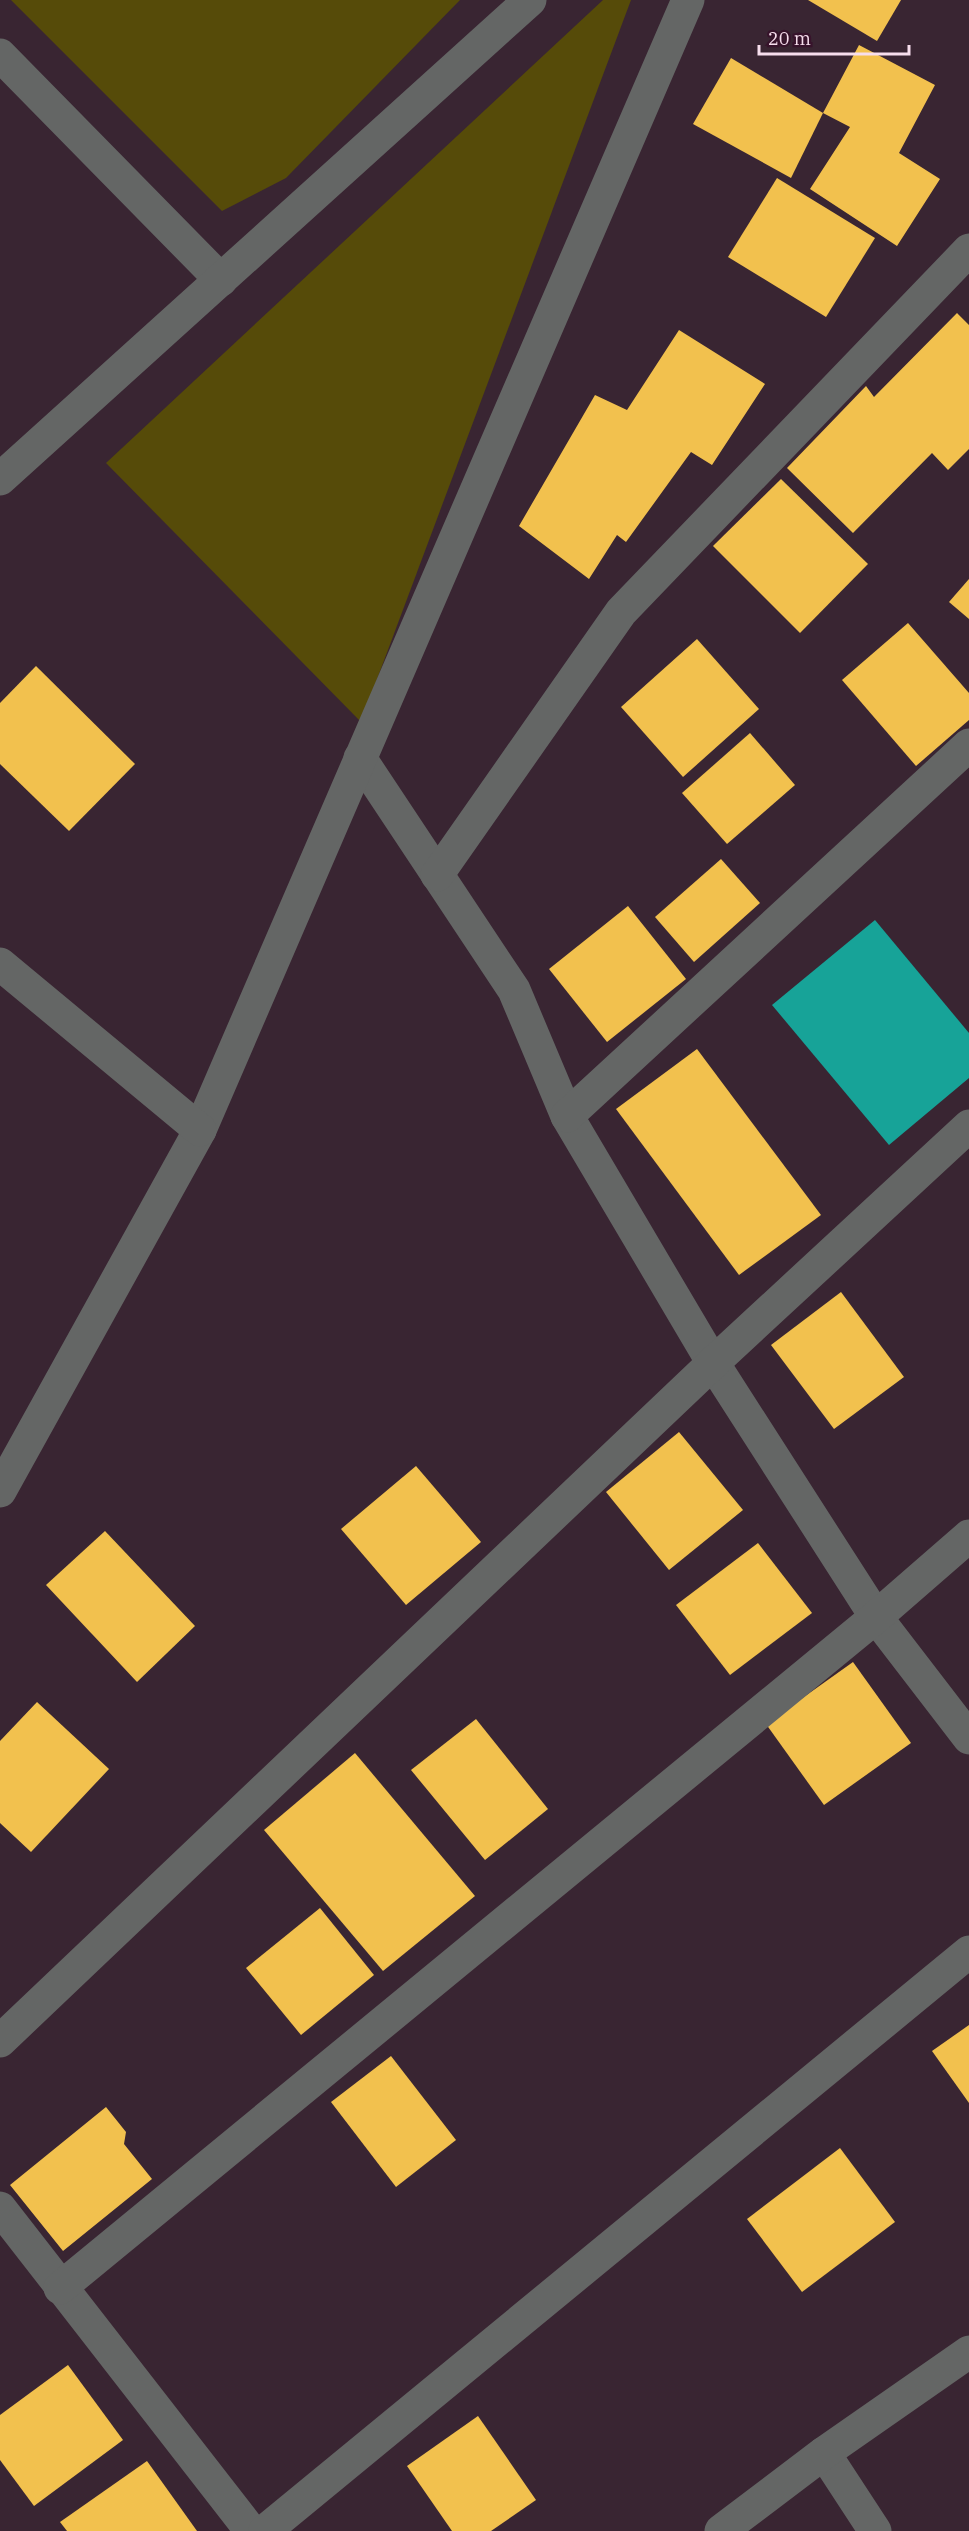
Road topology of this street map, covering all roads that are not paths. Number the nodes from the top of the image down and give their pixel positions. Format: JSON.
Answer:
{"nodes":[{"id":1,"x":530,"y":0,"type":"edge"},
{"id":2,"x":688,"y":0,"type":"edge"},
{"id":3,"x":0,"y":55,"type":"edge"},
{"id":4,"x":969,"y":250,"type":"edge"},
{"id":5,"x":221,"y":280,"type":"junction"},
{"id":6,"x":0,"y":479,"type":"edge"},
{"id":7,"x":969,"y":745,"type":"edge"},
{"id":8,"x":360,"y":758,"type":"junction"},
{"id":9,"x":437,"y":875,"type":"junction"},
{"id":10,"x":0,"y":964,"type":"edge"},
{"id":11,"x":567,"y":1116,"type":"junction"},
{"id":12,"x":969,"y":1126,"type":"edge"},
{"id":13,"x":200,"y":1130,"type":"junction"},
{"id":14,"x":713,"y":1363,"type":"junction"},
{"id":15,"x":0,"y":1491,"type":"edge"},
{"id":16,"x":969,"y":1536,"type":"edge"},
{"id":17,"x":876,"y":1617,"type":"junction"},
{"id":18,"x":969,"y":1738,"type":"edge"},
{"id":19,"x":969,"y":1952,"type":"edge"},
{"id":20,"x":0,"y":2041,"type":"edge"},
{"id":21,"x":0,"y":2208,"type":"edge"},
{"id":22,"x":60,"y":2288,"type":"junction"},
{"id":23,"x":969,"y":2352,"type":"edge"},
{"id":24,"x":824,"y":2454,"type":"junction"},
{"id":25,"x":251,"y":2531,"type":"edge"},
{"id":26,"x":265,"y":2531,"type":"edge"},
{"id":27,"x":721,"y":2531,"type":"edge"},
{"id":28,"x":875,"y":2531,"type":"edge"}],
"edges":[{"from":1,"to":5,"type":"street"},
{"from":2,"to":8,"type":"street"},
{"from":3,"to":5,"type":"street"},
{"from":4,"to":9,"type":"street"},
{"from":5,"to":6,"type":"street"},
{"from":7,"to":11,"type":"street"},
{"from":8,"to":9,"type":"street"},
{"from":8,"to":13,"type":"street"},
{"from":9,"to":11,"type":"street"},
{"from":10,"to":13,"type":"street"},
{"from":11,"to":14,"type":"street"},
{"from":12,"to":14,"type":"street"},
{"from":13,"to":15,"type":"street"},
{"from":14,"to":17,"type":"street"},
{"from":14,"to":20,"type":"street"},
{"from":16,"to":17,"type":"street"},
{"from":17,"to":18,"type":"street"},
{"from":17,"to":22,"type":"street"},
{"from":19,"to":26,"type":"street"},
{"from":21,"to":22,"type":"street"},
{"from":22,"to":25,"type":"street"},
{"from":23,"to":24,"type":"street"},
{"from":24,"to":27,"type":"street"},
{"from":24,"to":28,"type":"street"}]}
